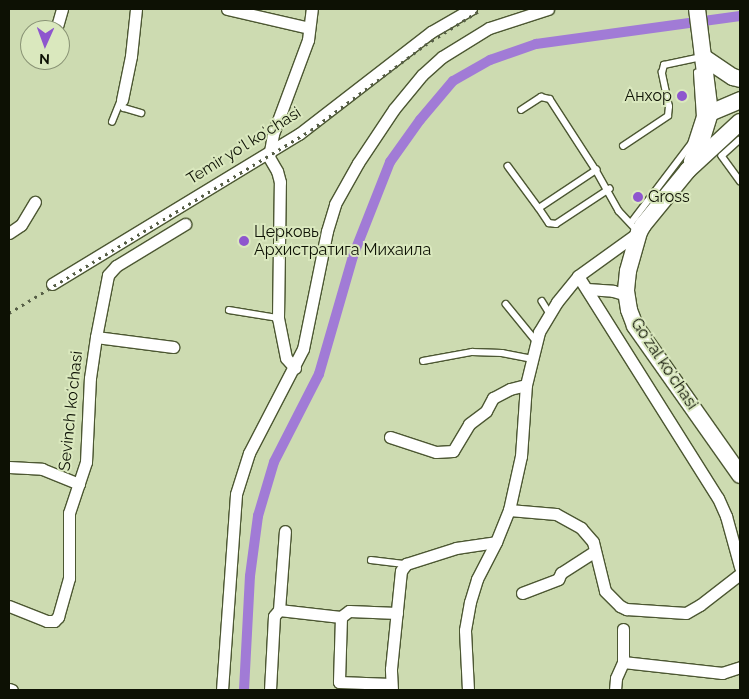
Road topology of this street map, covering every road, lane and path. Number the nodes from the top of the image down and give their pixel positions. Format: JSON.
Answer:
{"nodes":[{"id":1,"x":136,"y":9,"type":"edge"},
{"id":2,"x":227,"y":9,"type":"edge"},
{"id":3,"x":312,"y":9,"type":"edge"},
{"id":4,"x":471,"y":9,"type":"edge"},
{"id":5,"x":548,"y":9,"type":"edge"},
{"id":6,"x":697,"y":9,"type":"edge"},
{"id":7,"x":309,"y":28,"type":"junction"},
{"id":8,"x":700,"y":54,"type":"junction"},
{"id":9,"x":740,"y":79,"type":"edge"},
{"id":10,"x":122,"y":100,"type":"junction"},
{"id":11,"x":740,"y":100,"type":"edge"},
{"id":12,"x":521,"y":110,"type":"dead end"},
{"id":13,"x":141,"y":113,"type":"dead end"},
{"id":14,"x":710,"y":113,"type":"junction"},
{"id":15,"x":112,"y":122,"type":"dead end"},
{"id":16,"x":738,"y":132,"type":"edge"},
{"id":17,"x":623,"y":146,"type":"dead end"},
{"id":18,"x":270,"y":154,"type":"junction"},
{"id":19,"x":508,"y":166,"type":"dead end"},
{"id":20,"x":596,"y":170,"type":"junction"},
{"id":21,"x":688,"y":170,"type":"junction"},
{"id":22,"x":740,"y":181,"type":"edge"},
{"id":23,"x":609,"y":189,"type":"junction"},
{"id":24,"x":35,"y":202,"type":"dead end"},
{"id":25,"x":539,"y":208,"type":"junction"},
{"id":26,"x":185,"y":224,"type":"dead end"},
{"id":27,"x":635,"y":227,"type":"junction"},
{"id":28,"x":9,"y":234,"type":"edge"},
{"id":29,"x":578,"y":276,"type":"junction"},
{"id":30,"x":52,"y":284,"type":"dead end"},
{"id":31,"x":586,"y":289,"type":"junction"},
{"id":32,"x":627,"y":296,"type":"junction"},
{"id":33,"x":542,"y":301,"type":"dead end"},
{"id":34,"x":506,"y":304,"type":"dead end"},
{"id":35,"x":229,"y":310,"type":"dead end"},
{"id":36,"x":550,"y":314,"type":"junction"},
{"id":37,"x":278,"y":318,"type":"junction"},
{"id":38,"x":96,"y":337,"type":"junction"},
{"id":39,"x":537,"y":342,"type":"junction"},
{"id":40,"x":173,"y":347,"type":"dead end"},
{"id":41,"x":532,"y":359,"type":"junction"},
{"id":42,"x":423,"y":361,"type":"dead end"},
{"id":43,"x":295,"y":368,"type":"junction"},
{"id":44,"x":526,"y":385,"type":"junction"},
{"id":45,"x":390,"y":437,"type":"dead end"},
{"id":46,"x":9,"y":467,"type":"edge"},
{"id":47,"x":740,"y":475,"type":"edge"},
{"id":48,"x":79,"y":484,"type":"junction"},
{"id":49,"x":509,"y":510,"type":"junction"},
{"id":50,"x":285,"y":531,"type":"dead end"},
{"id":51,"x":496,"y":542,"type":"junction"},
{"id":52,"x":595,"y":551,"type":"junction"},
{"id":53,"x":371,"y":560,"type":"dead end"},
{"id":54,"x":406,"y":564,"type":"junction"},
{"id":55,"x":740,"y":567,"type":"edge"},
{"id":56,"x":740,"y":574,"type":"edge"},
{"id":57,"x":522,"y":593,"type":"dead end"},
{"id":58,"x":9,"y":606,"type":"edge"},
{"id":59,"x":279,"y":610,"type":"junction"},
{"id":60,"x":397,"y":613,"type":"junction"},
{"id":61,"x":341,"y":617,"type":"junction"},
{"id":62,"x":623,"y":630,"type":"dead end"},
{"id":63,"x":623,"y":662,"type":"junction"},
{"id":64,"x":740,"y":667,"type":"edge"},
{"id":65,"x":392,"y":687,"type":"edge"},
{"id":66,"x":222,"y":690,"type":"edge"},
{"id":67,"x":270,"y":690,"type":"edge"},
{"id":68,"x":468,"y":690,"type":"edge"},
{"id":69,"x":615,"y":690,"type":"edge"}],
"edges":[{"from":1,"to":10,"type":"street"},
{"from":2,"to":7,"type":"street"},
{"from":3,"to":7,"type":"street"},
{"from":4,"to":18,"type":"street","name":"Temir yoʻl koʻchasi"},
{"from":5,"to":43,"type":"street"},
{"from":6,"to":8,"type":"main road"},
{"from":7,"to":18,"type":"street"},
{"from":8,"to":9,"type":"main road"},
{"from":8,"to":14,"type":"main road"},
{"from":8,"to":17,"type":"lane"},
{"from":8,"to":27,"type":"lane"},
{"from":10,"to":13,"type":"lane"},
{"from":10,"to":15,"type":"lane"},
{"from":11,"to":14,"type":"main road"},
{"from":12,"to":20,"type":"lane"},
{"from":14,"to":21,"type":"main road"},
{"from":16,"to":21,"type":"main road"},
{"from":16,"to":22,"type":"lane"},
{"from":18,"to":30,"type":"street","name":"Temir yoʻl koʻchasi"},
{"from":18,"to":37,"type":"street"},
{"from":19,"to":25,"type":"lane"},
{"from":20,"to":23,"type":"lane"},
{"from":20,"to":25,"type":"lane"},
{"from":21,"to":27,"type":"main road","name":"Goʻzal koʻchasi"},
{"from":23,"to":25,"type":"lane"},
{"from":23,"to":27,"type":"lane"},
{"from":24,"to":28,"type":"street"},
{"from":26,"to":38,"type":"street","name":"Sevinch koʻchasi"},
{"from":27,"to":29,"type":"street"},
{"from":27,"to":32,"type":"main road","name":"Goʻzal koʻchasi"},
{"from":29,"to":31,"type":"street"},
{"from":29,"to":36,"type":"street"},
{"from":31,"to":32,"type":"street"},
{"from":31,"to":55,"type":"street"},
{"from":32,"to":47,"type":"main road","name":"Goʻzal koʻchasi"},
{"from":33,"to":36,"type":"lane"},
{"from":34,"to":39,"type":"lane"},
{"from":35,"to":37,"type":"lane"},
{"from":36,"to":39,"type":"street"},
{"from":37,"to":43,"type":"street"},
{"from":38,"to":40,"type":"street"},
{"from":38,"to":48,"type":"street","name":"Sevinch koʻchasi"},
{"from":39,"to":41,"type":"street"},
{"from":41,"to":42,"type":"lane"},
{"from":41,"to":44,"type":"street"},
{"from":43,"to":66,"type":"street"},
{"from":44,"to":45,"type":"street"},
{"from":44,"to":49,"type":"street"},
{"from":46,"to":48,"type":"street"},
{"from":48,"to":58,"type":"street","name":"Sevinch koʻchasi"},
{"from":49,"to":51,"type":"street"},
{"from":49,"to":52,"type":"street"},
{"from":50,"to":59,"type":"street"},
{"from":51,"to":54,"type":"street"},
{"from":51,"to":68,"type":"street"},
{"from":52,"to":56,"type":"street"},
{"from":52,"to":57,"type":"street"},
{"from":53,"to":54,"type":"lane"},
{"from":54,"to":60,"type":"street"},
{"from":59,"to":61,"type":"street"},
{"from":59,"to":67,"type":"street"},
{"from":60,"to":61,"type":"street"},
{"from":60,"to":65,"type":"street"},
{"from":61,"to":65,"type":"street"},
{"from":62,"to":63,"type":"street"},
{"from":63,"to":64,"type":"street"},
{"from":63,"to":69,"type":"street"}]}
